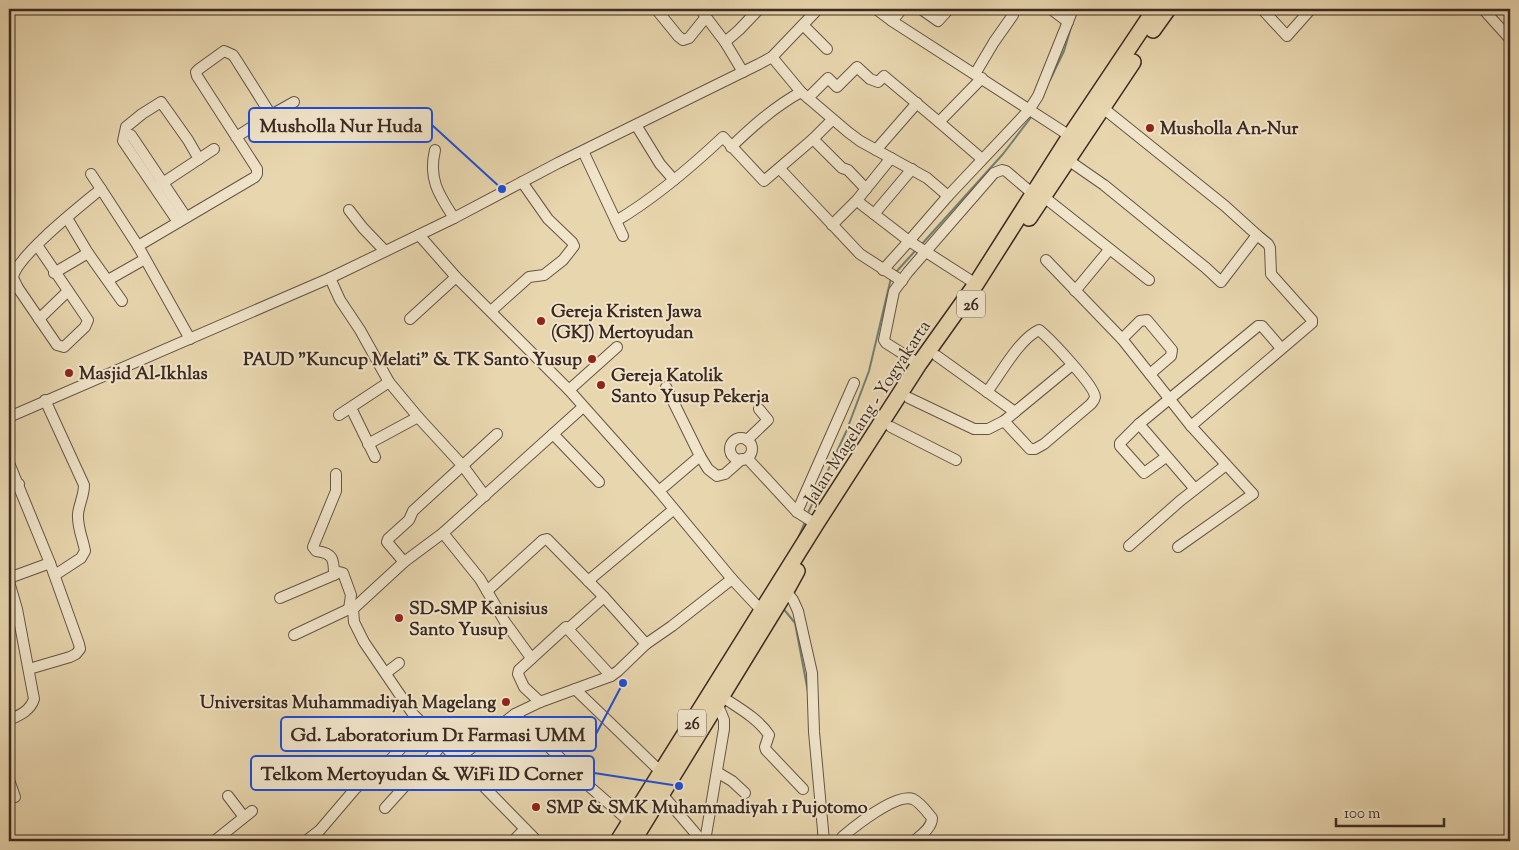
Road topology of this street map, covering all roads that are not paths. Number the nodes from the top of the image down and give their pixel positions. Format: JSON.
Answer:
{"nodes":[{"id":1,"x":656,"y":9,"type":"edge"},
{"id":2,"x":818,"y":9,"type":"edge"},
{"id":3,"x":876,"y":9,"type":"edge"},
{"id":4,"x":902,"y":9,"type":"edge"},
{"id":5,"x":921,"y":9,"type":"edge"},
{"id":6,"x":949,"y":9,"type":"edge"},
{"id":7,"x":1074,"y":9,"type":"edge"},
{"id":8,"x":1155,"y":9,"type":"edge"},
{"id":9,"x":1168,"y":9,"type":"edge"},
{"id":10,"x":1262,"y":9,"type":"edge"},
{"id":11,"x":1311,"y":9,"type":"edge"},
{"id":12,"x":1483,"y":9,"type":"edge"},
{"id":13,"x":755,"y":10,"type":"edge"},
{"id":14,"x":1054,"y":11,"type":"edge"},
{"id":15,"x":703,"y":13,"type":"edge"},
{"id":16,"x":1013,"y":15,"type":"dead end"},
{"id":17,"x":892,"y":21,"type":"junction"},
{"id":18,"x":1067,"y":21,"type":"junction"},
{"id":19,"x":803,"y":25,"type":"junction"},
{"id":20,"x":1510,"y":39,"type":"edge"},
{"id":21,"x":725,"y":42,"type":"junction"},
{"id":22,"x":828,"y":49,"type":"dead end"},
{"id":23,"x":772,"y":57,"type":"junction"},
{"id":24,"x":743,"y":72,"type":"junction"},
{"id":25,"x":978,"y":76,"type":"junction"},
{"id":26,"x":804,"y":95,"type":"junction"},
{"id":27,"x":294,"y":102,"type":"dead end"},
{"id":28,"x":917,"y":103,"type":"junction"},
{"id":29,"x":1103,"y":108,"type":"junction"},
{"id":30,"x":1033,"y":113,"type":"junction"},
{"id":31,"x":271,"y":115,"type":"junction"},
{"id":32,"x":832,"y":120,"type":"junction"},
{"id":33,"x":939,"y":122,"type":"junction"},
{"id":34,"x":636,"y":125,"type":"junction"},
{"id":35,"x":1070,"y":136,"type":"junction"},
{"id":36,"x":236,"y":137,"type":"junction"},
{"id":37,"x":813,"y":139,"type":"junction"},
{"id":38,"x":731,"y":147,"type":"junction"},
{"id":39,"x":214,"y":149,"type":"dead end"},
{"id":40,"x":435,"y":150,"type":"dead end"},
{"id":41,"x":876,"y":150,"type":"junction"},
{"id":42,"x":583,"y":151,"type":"junction"},
{"id":43,"x":892,"y":158,"type":"junction"},
{"id":44,"x":198,"y":159,"type":"junction"},
{"id":45,"x":982,"y":159,"type":"junction"},
{"id":46,"x":1068,"y":160,"type":"junction"},
{"id":47,"x":780,"y":169,"type":"junction"},
{"id":48,"x":912,"y":169,"type":"junction"},
{"id":49,"x":91,"y":174,"type":"dead end"},
{"id":50,"x":674,"y":180,"type":"junction"},
{"id":51,"x":522,"y":182,"type":"junction"},
{"id":52,"x":159,"y":185,"type":"junction"},
{"id":53,"x":101,"y":189,"type":"junction"},
{"id":54,"x":866,"y":189,"type":"junction"},
{"id":55,"x":1038,"y":195,"type":"junction"},
{"id":56,"x":948,"y":196,"type":"junction"},
{"id":57,"x":861,"y":204,"type":"dead end"},
{"id":58,"x":349,"y":210,"type":"dead end"},
{"id":59,"x":874,"y":214,"type":"junction"},
{"id":60,"x":67,"y":218,"type":"junction"},
{"id":61,"x":454,"y":218,"type":"junction"},
{"id":62,"x":182,"y":220,"type":"junction"},
{"id":63,"x":616,"y":221,"type":"junction"},
{"id":64,"x":832,"y":225,"type":"junction"},
{"id":65,"x":419,"y":235,"type":"junction"},
{"id":66,"x":1257,"y":235,"type":"junction"},
{"id":67,"x":623,"y":236,"type":"dead end"},
{"id":68,"x":36,"y":245,"type":"junction"},
{"id":69,"x":138,"y":246,"type":"junction"},
{"id":70,"x":917,"y":247,"type":"junction"},
{"id":71,"x":1109,"y":250,"type":"junction"},
{"id":72,"x":385,"y":251,"type":"junction"},
{"id":73,"x":88,"y":253,"type":"junction"},
{"id":74,"x":145,"y":259,"type":"junction"},
{"id":75,"x":1046,"y":260,"type":"dead end"},
{"id":76,"x":887,"y":272,"type":"junction"},
{"id":77,"x":54,"y":273,"type":"junction"},
{"id":78,"x":456,"y":277,"type":"junction"},
{"id":79,"x":330,"y":278,"type":"junction"},
{"id":80,"x":108,"y":280,"type":"junction"},
{"id":81,"x":1149,"y":280,"type":"dead end"},
{"id":82,"x":902,"y":281,"type":"junction"},
{"id":83,"x":976,"y":284,"type":"junction"},
{"id":84,"x":68,"y":292,"type":"junction"},
{"id":85,"x":1076,"y":292,"type":"junction"},
{"id":86,"x":122,"y":301,"type":"dead end"},
{"id":87,"x":491,"y":311,"type":"junction"},
{"id":88,"x":39,"y":319,"type":"junction"},
{"id":89,"x":410,"y":319,"type":"dead end"},
{"id":90,"x":190,"y":339,"type":"junction"},
{"id":91,"x":1122,"y":339,"type":"junction"},
{"id":92,"x":617,"y":347,"type":"dead end"},
{"id":93,"x":1281,"y":348,"type":"junction"},
{"id":94,"x":936,"y":356,"type":"junction"},
{"id":95,"x":919,"y":364,"type":"junction"},
{"id":96,"x":1072,"y":365,"type":"junction"},
{"id":97,"x":1150,"y":374,"type":"junction"},
{"id":98,"x":388,"y":382,"type":"junction"},
{"id":99,"x":854,"y":383,"type":"dead end"},
{"id":100,"x":666,"y":387,"type":"dead end"},
{"id":101,"x":568,"y":390,"type":"junction"},
{"id":102,"x":987,"y":392,"type":"junction"},
{"id":103,"x":908,"y":398,"type":"junction"},
{"id":104,"x":1170,"y":398,"type":"junction"},
{"id":105,"x":45,"y":400,"type":"junction"},
{"id":106,"x":583,"y":407,"type":"junction"},
{"id":107,"x":351,"y":408,"type":"junction"},
{"id":108,"x":759,"y":409,"type":"dead end"},
{"id":109,"x":1015,"y":412,"type":"junction"},
{"id":110,"x":339,"y":415,"type":"dead end"},
{"id":111,"x":9,"y":416,"type":"edge"},
{"id":112,"x":418,"y":417,"type":"junction"},
{"id":113,"x":1004,"y":421,"type":"junction"},
{"id":114,"x":1139,"y":424,"type":"junction"},
{"id":115,"x":1191,"y":426,"type":"junction"},
{"id":116,"x":891,"y":427,"type":"junction"},
{"id":117,"x":497,"y":434,"type":"dead end"},
{"id":118,"x":553,"y":434,"type":"junction"},
{"id":119,"x":748,"y":440,"type":"junction"},
{"id":120,"x":368,"y":444,"type":"junction"},
{"id":121,"x":700,"y":456,"type":"junction"},
{"id":122,"x":375,"y":457,"type":"dead end"},
{"id":123,"x":1166,"y":457,"type":"junction"},
{"id":124,"x":745,"y":458,"type":"junction"},
{"id":125,"x":956,"y":460,"type":"dead end"},
{"id":126,"x":9,"y":463,"type":"edge"},
{"id":127,"x":1226,"y":464,"type":"junction"},
{"id":128,"x":463,"y":466,"type":"junction"},
{"id":129,"x":336,"y":474,"type":"dead end"},
{"id":130,"x":600,"y":482,"type":"dead end"},
{"id":131,"x":18,"y":484,"type":"junction"},
{"id":132,"x":9,"y":489,"type":"edge"},
{"id":133,"x":1195,"y":489,"type":"junction"},
{"id":134,"x":659,"y":491,"type":"junction"},
{"id":135,"x":485,"y":496,"type":"junction"},
{"id":136,"x":833,"y":506,"type":"junction"},
{"id":137,"x":673,"y":510,"type":"junction"},
{"id":138,"x":800,"y":514,"type":"junction"},
{"id":139,"x":814,"y":523,"type":"junction"},
{"id":140,"x":443,"y":533,"type":"junction"},
{"id":141,"x":1129,"y":546,"type":"dead end"},
{"id":142,"x":1178,"y":547,"type":"dead end"},
{"id":143,"x":404,"y":562,"type":"junction"},
{"id":144,"x":50,"y":563,"type":"junction"},
{"id":145,"x":55,"y":575,"type":"junction"},
{"id":146,"x":334,"y":575,"type":"junction"},
{"id":147,"x":9,"y":578,"type":"edge"},
{"id":148,"x":732,"y":578,"type":"junction"},
{"id":149,"x":588,"y":581,"type":"junction"},
{"id":150,"x":9,"y":582,"type":"edge"},
{"id":151,"x":487,"y":591,"type":"junction"},
{"id":152,"x":604,"y":597,"type":"junction"},
{"id":153,"x":280,"y":598,"type":"dead end"},
{"id":154,"x":774,"y":599,"type":"junction"},
{"id":155,"x":351,"y":609,"type":"junction"},
{"id":156,"x":568,"y":629,"type":"junction"},
{"id":157,"x":294,"y":635,"type":"dead end"},
{"id":158,"x":646,"y":644,"type":"junction"},
{"id":159,"x":531,"y":659,"type":"junction"},
{"id":160,"x":399,"y":663,"type":"dead end"},
{"id":161,"x":29,"y":669,"type":"junction"},
{"id":162,"x":386,"y":673,"type":"junction"},
{"id":163,"x":611,"y":676,"type":"junction"},
{"id":164,"x":574,"y":689,"type":"junction"},
{"id":165,"x":719,"y":699,"type":"junction"},
{"id":166,"x":540,"y":702,"type":"junction"},
{"id":167,"x":515,"y":714,"type":"junction"},
{"id":168,"x":9,"y":720,"type":"edge"},
{"id":169,"x":423,"y":725,"type":"junction"},
{"id":170,"x":442,"y":745,"type":"junction"},
{"id":171,"x":457,"y":759,"type":"junction"},
{"id":172,"x":661,"y":772,"type":"junction"},
{"id":173,"x":717,"y":772,"type":"junction"},
{"id":174,"x":9,"y":780,"type":"edge"},
{"id":175,"x":802,"y":789,"type":"dead end"},
{"id":176,"x":745,"y":793,"type":"dead end"},
{"id":177,"x":661,"y":794,"type":"junction"},
{"id":178,"x":228,"y":796,"type":"dead end"},
{"id":179,"x":15,"y":797,"type":"dead end"},
{"id":180,"x":385,"y":808,"type":"dead end"},
{"id":181,"x":630,"y":822,"type":"junction"},
{"id":182,"x":524,"y":829,"type":"junction"},
{"id":183,"x":824,"y":839,"type":"edge"},
{"id":184,"x":843,"y":839,"type":"edge"},
{"id":185,"x":216,"y":840,"type":"edge"},
{"id":186,"x":306,"y":841,"type":"edge"},
{"id":187,"x":513,"y":841,"type":"edge"},
{"id":188,"x":537,"y":841,"type":"edge"},
{"id":189,"x":618,"y":841,"type":"edge"},
{"id":190,"x":632,"y":841,"type":"edge"},
{"id":191,"x":703,"y":841,"type":"edge"},
{"id":192,"x":914,"y":841,"type":"edge"}],
"edges":[{"from":1,"to":15,"type":"street"},
{"from":2,"to":19,"type":"street"},
{"from":3,"to":17,"type":"street"},
{"from":4,"to":17,"type":"street"},
{"from":5,"to":6,"type":"street"},
{"from":7,"to":18,"type":"street"},
{"from":8,"to":35,"type":"highway","name":"Jalan Magelang - Yogyakarta","number":"26"},
{"from":9,"to":29,"type":"highway","name":"Jalan Magelang - Yogyakarta","number":"26"},
{"from":10,"to":11,"type":"street"},
{"from":12,"to":20,"type":"street"},
{"from":13,"to":21,"type":"street"},
{"from":14,"to":18,"type":"street"},
{"from":15,"to":21,"type":"street"},
{"from":16,"to":25,"type":"street"},
{"from":17,"to":25,"type":"street"},
{"from":18,"to":30,"type":"street"},
{"from":19,"to":22,"type":"street"},
{"from":19,"to":23,"type":"street"},
{"from":21,"to":24,"type":"street"},
{"from":23,"to":24,"type":"street"},
{"from":23,"to":26,"type":"street"},
{"from":24,"to":34,"type":"street"},
{"from":25,"to":30,"type":"street"},
{"from":25,"to":33,"type":"street"},
{"from":26,"to":28,"type":"street"},
{"from":26,"to":32,"type":"street"},
{"from":26,"to":38,"type":"street"},
{"from":27,"to":31,"type":"street"},
{"from":28,"to":33,"type":"street"},
{"from":28,"to":41,"type":"street"},
{"from":29,"to":46,"type":"highway","name":"Jalan Magelang - Yogyakarta","number":"26"},
{"from":29,"to":66,"type":"street"},
{"from":30,"to":35,"type":"street"},
{"from":30,"to":45,"type":"street"},
{"from":31,"to":36,"type":"street"},
{"from":31,"to":36,"type":"street"},
{"from":32,"to":37,"type":"street"},
{"from":32,"to":41,"type":"street"},
{"from":33,"to":45,"type":"street"},
{"from":34,"to":42,"type":"street"},
{"from":34,"to":50,"type":"street"},
{"from":35,"to":55,"type":"highway","name":"Jalan Magelang - Yogyakarta","number":"26"},
{"from":36,"to":62,"type":"street"},
{"from":37,"to":47,"type":"street"},
{"from":37,"to":54,"type":"street"},
{"from":38,"to":47,"type":"street"},
{"from":38,"to":50,"type":"street"},
{"from":39,"to":44,"type":"street"},
{"from":40,"to":61,"type":"street"},
{"from":41,"to":43,"type":"street"},
{"from":42,"to":51,"type":"street"},
{"from":42,"to":63,"type":"street"},
{"from":43,"to":48,"type":"street"},
{"from":43,"to":54,"type":"street"},
{"from":44,"to":52,"type":"street"},
{"from":44,"to":52,"type":"street"},
{"from":45,"to":56,"type":"street"},
{"from":46,"to":55,"type":"highway","name":"Jalan Magelang - Yogyakarta","number":"26"},
{"from":46,"to":66,"type":"street"},
{"from":47,"to":64,"type":"street"},
{"from":48,"to":56,"type":"street"},
{"from":48,"to":59,"type":"street"},
{"from":49,"to":53,"type":"street"},
{"from":50,"to":63,"type":"street"},
{"from":51,"to":61,"type":"street"},
{"from":51,"to":87,"type":"street"},
{"from":52,"to":62,"type":"street"},
{"from":53,"to":60,"type":"street"},
{"from":53,"to":69,"type":"street"},
{"from":54,"to":64,"type":"street"},
{"from":55,"to":70,"type":"street"},
{"from":55,"to":71,"type":"street"},
{"from":55,"to":83,"type":"highway","name":"Jalan Magelang - Yogyakarta","number":"26"},
{"from":55,"to":94,"type":"highway","name":"Jalan Magelang - Yogyakarta","number":"26"},
{"from":56,"to":70,"type":"street"},
{"from":57,"to":59,"type":"street"},
{"from":58,"to":72,"type":"street"},
{"from":59,"to":70,"type":"street"},
{"from":60,"to":68,"type":"street"},
{"from":60,"to":73,"type":"street"},
{"from":61,"to":65,"type":"street"},
{"from":62,"to":69,"type":"street"},
{"from":63,"to":67,"type":"street"},
{"from":64,"to":76,"type":"street"},
{"from":65,"to":72,"type":"street"},
{"from":65,"to":78,"type":"street"},
{"from":66,"to":93,"type":"street"},
{"from":68,"to":77,"type":"street"},
{"from":68,"to":88,"type":"street"},
{"from":69,"to":74,"type":"street"},
{"from":70,"to":76,"type":"street"},
{"from":70,"to":82,"type":"street"},
{"from":70,"to":83,"type":"street"},
{"from":71,"to":81,"type":"street"},
{"from":71,"to":85,"type":"street"},
{"from":72,"to":79,"type":"street"},
{"from":73,"to":77,"type":"street"},
{"from":73,"to":80,"type":"street"},
{"from":74,"to":80,"type":"street"},
{"from":74,"to":90,"type":"street"},
{"from":75,"to":85,"type":"street"},
{"from":76,"to":82,"type":"street"},
{"from":77,"to":84,"type":"street"},
{"from":78,"to":87,"type":"street"},
{"from":78,"to":89,"type":"street"},
{"from":79,"to":90,"type":"street"},
{"from":79,"to":98,"type":"street"},
{"from":80,"to":86,"type":"street"},
{"from":82,"to":95,"type":"street"},
{"from":83,"to":95,"type":"highway","name":"Jalan Magelang - Yogyakarta","number":"26"},
{"from":84,"to":88,"type":"street"},
{"from":84,"to":88,"type":"street"},
{"from":85,"to":91,"type":"street"},
{"from":87,"to":101,"type":"street"},
{"from":90,"to":105,"type":"street"},
{"from":91,"to":97,"type":"street"},
{"from":91,"to":97,"type":"street"},
{"from":92,"to":101,"type":"street"},
{"from":93,"to":104,"type":"street"},
{"from":93,"to":115,"type":"street"},
{"from":94,"to":102,"type":"street"},
{"from":94,"to":103,"type":"highway","name":"Jalan Magelang - Yogyakarta","number":"26"},
{"from":95,"to":136,"type":"highway","name":"Jalan Magelang - Yogyakarta","number":"26"},
{"from":96,"to":102,"type":"street"},
{"from":96,"to":109,"type":"street"},
{"from":96,"to":113,"type":"street"},
{"from":97,"to":104,"type":"street"},
{"from":98,"to":107,"type":"street"},
{"from":98,"to":112,"type":"street"},
{"from":99,"to":138,"type":"street"},
{"from":100,"to":121,"type":"street"},
{"from":101,"to":106,"type":"street"},
{"from":102,"to":109,"type":"street"},
{"from":103,"to":113,"type":"street"},
{"from":103,"to":116,"type":"highway","name":"Jalan Magelang - Yogyakarta","number":"26"},
{"from":104,"to":114,"type":"street"},
{"from":104,"to":115,"type":"street"},
{"from":105,"to":111,"type":"street"},
{"from":105,"to":145,"type":"street"},
{"from":106,"to":118,"type":"street"},
{"from":106,"to":134,"type":"street"},
{"from":107,"to":110,"type":"street"},
{"from":107,"to":120,"type":"street"},
{"from":108,"to":119,"type":"street"},
{"from":109,"to":113,"type":"street"},
{"from":112,"to":120,"type":"street"},
{"from":112,"to":128,"type":"street"},
{"from":114,"to":123,"type":"street"},
{"from":114,"to":123,"type":"street"},
{"from":115,"to":127,"type":"street"},
{"from":116,"to":125,"type":"street"},
{"from":116,"to":136,"type":"highway","name":"Jalan Magelang - Yogyakarta","number":"26"},
{"from":117,"to":128,"type":"street"},
{"from":118,"to":130,"type":"street"},
{"from":118,"to":135,"type":"street"},
{"from":119,"to":124,"type":"street"},
{"from":119,"to":124,"type":"street"},
{"from":120,"to":122,"type":"street"},
{"from":121,"to":124,"type":"street"},
{"from":121,"to":134,"type":"street"},
{"from":123,"to":133,"type":"street"},
{"from":124,"to":138,"type":"street"},
{"from":126,"to":131,"type":"street"},
{"from":127,"to":133,"type":"street"},
{"from":127,"to":142,"type":"street"},
{"from":128,"to":135,"type":"street"},
{"from":128,"to":143,"type":"street"},
{"from":129,"to":146,"type":"street"},
{"from":131,"to":132,"type":"street"},
{"from":131,"to":144,"type":"street"},
{"from":133,"to":141,"type":"street"},
{"from":134,"to":137,"type":"street"},
{"from":135,"to":140,"type":"street"},
{"from":136,"to":139,"type":"highway","name":"Jalan Magelang - Yogyakarta","number":"26"},
{"from":136,"to":154,"type":"highway","name":"Jalan Magelang - Yogyakarta","number":"26"},
{"from":137,"to":148,"type":"street"},
{"from":137,"to":149,"type":"street"},
{"from":138,"to":139,"type":"street"},
{"from":139,"to":154,"type":"highway","name":"Jalan Magelang - Yogyakarta","number":"26"},
{"from":140,"to":143,"type":"street"},
{"from":140,"to":151,"type":"street"},
{"from":143,"to":155,"type":"street"},
{"from":144,"to":145,"type":"street"},
{"from":144,"to":147,"type":"street"},
{"from":145,"to":161,"type":"street"},
{"from":146,"to":153,"type":"street"},
{"from":146,"to":155,"type":"street"},
{"from":148,"to":154,"type":"street"},
{"from":148,"to":158,"type":"street"},
{"from":149,"to":151,"type":"street"},
{"from":149,"to":152,"type":"street"},
{"from":150,"to":161,"type":"street"},
{"from":151,"to":159,"type":"street"},
{"from":152,"to":156,"type":"street"},
{"from":152,"to":158,"type":"street"},
{"from":154,"to":165,"type":"highway","name":"Jalan Magelang - Yogyakarta","number":"26"},
{"from":154,"to":172,"type":"highway","name":"Jalan Magelang - Yogyakarta","number":"26"},
{"from":154,"to":183,"type":"street"},
{"from":155,"to":157,"type":"street"},
{"from":155,"to":162,"type":"street"},
{"from":156,"to":159,"type":"street"},
{"from":156,"to":163,"type":"street"},
{"from":158,"to":163,"type":"street"},
{"from":159,"to":166,"type":"street"},
{"from":160,"to":162,"type":"street"},
{"from":161,"to":168,"type":"street"},
{"from":162,"to":169,"type":"street"},
{"from":163,"to":164,"type":"street"},
{"from":164,"to":166,"type":"street"},
{"from":164,"to":172,"type":"street"},
{"from":165,"to":173,"type":"street"},
{"from":165,"to":175,"type":"street"},
{"from":165,"to":177,"type":"highway","name":"Jalan Magelang - Yogyakarta","number":"26"},
{"from":166,"to":167,"type":"street"},
{"from":167,"to":171,"type":"street"},
{"from":167,"to":181,"type":"street"},
{"from":169,"to":170,"type":"street"},
{"from":169,"to":186,"type":"street"},
{"from":170,"to":171,"type":"street"},
{"from":170,"to":180,"type":"street"},
{"from":171,"to":182,"type":"street"},
{"from":172,"to":181,"type":"highway","name":"Jalan Magelang - Yogyakarta","number":"26"},
{"from":173,"to":176,"type":"street"},
{"from":173,"to":191,"type":"street"},
{"from":174,"to":179,"type":"street"},
{"from":177,"to":190,"type":"highway","name":"Jalan Magelang - Yogyakarta","number":"26"},
{"from":177,"to":191,"type":"street"},
{"from":178,"to":185,"type":"street"},
{"from":181,"to":189,"type":"highway","name":"Jalan Magelang - Yogyakarta","number":"26"},
{"from":182,"to":187,"type":"street"},
{"from":182,"to":188,"type":"street"},
{"from":183,"to":184,"type":"street"},
{"from":184,"to":192,"type":"street"}]}
